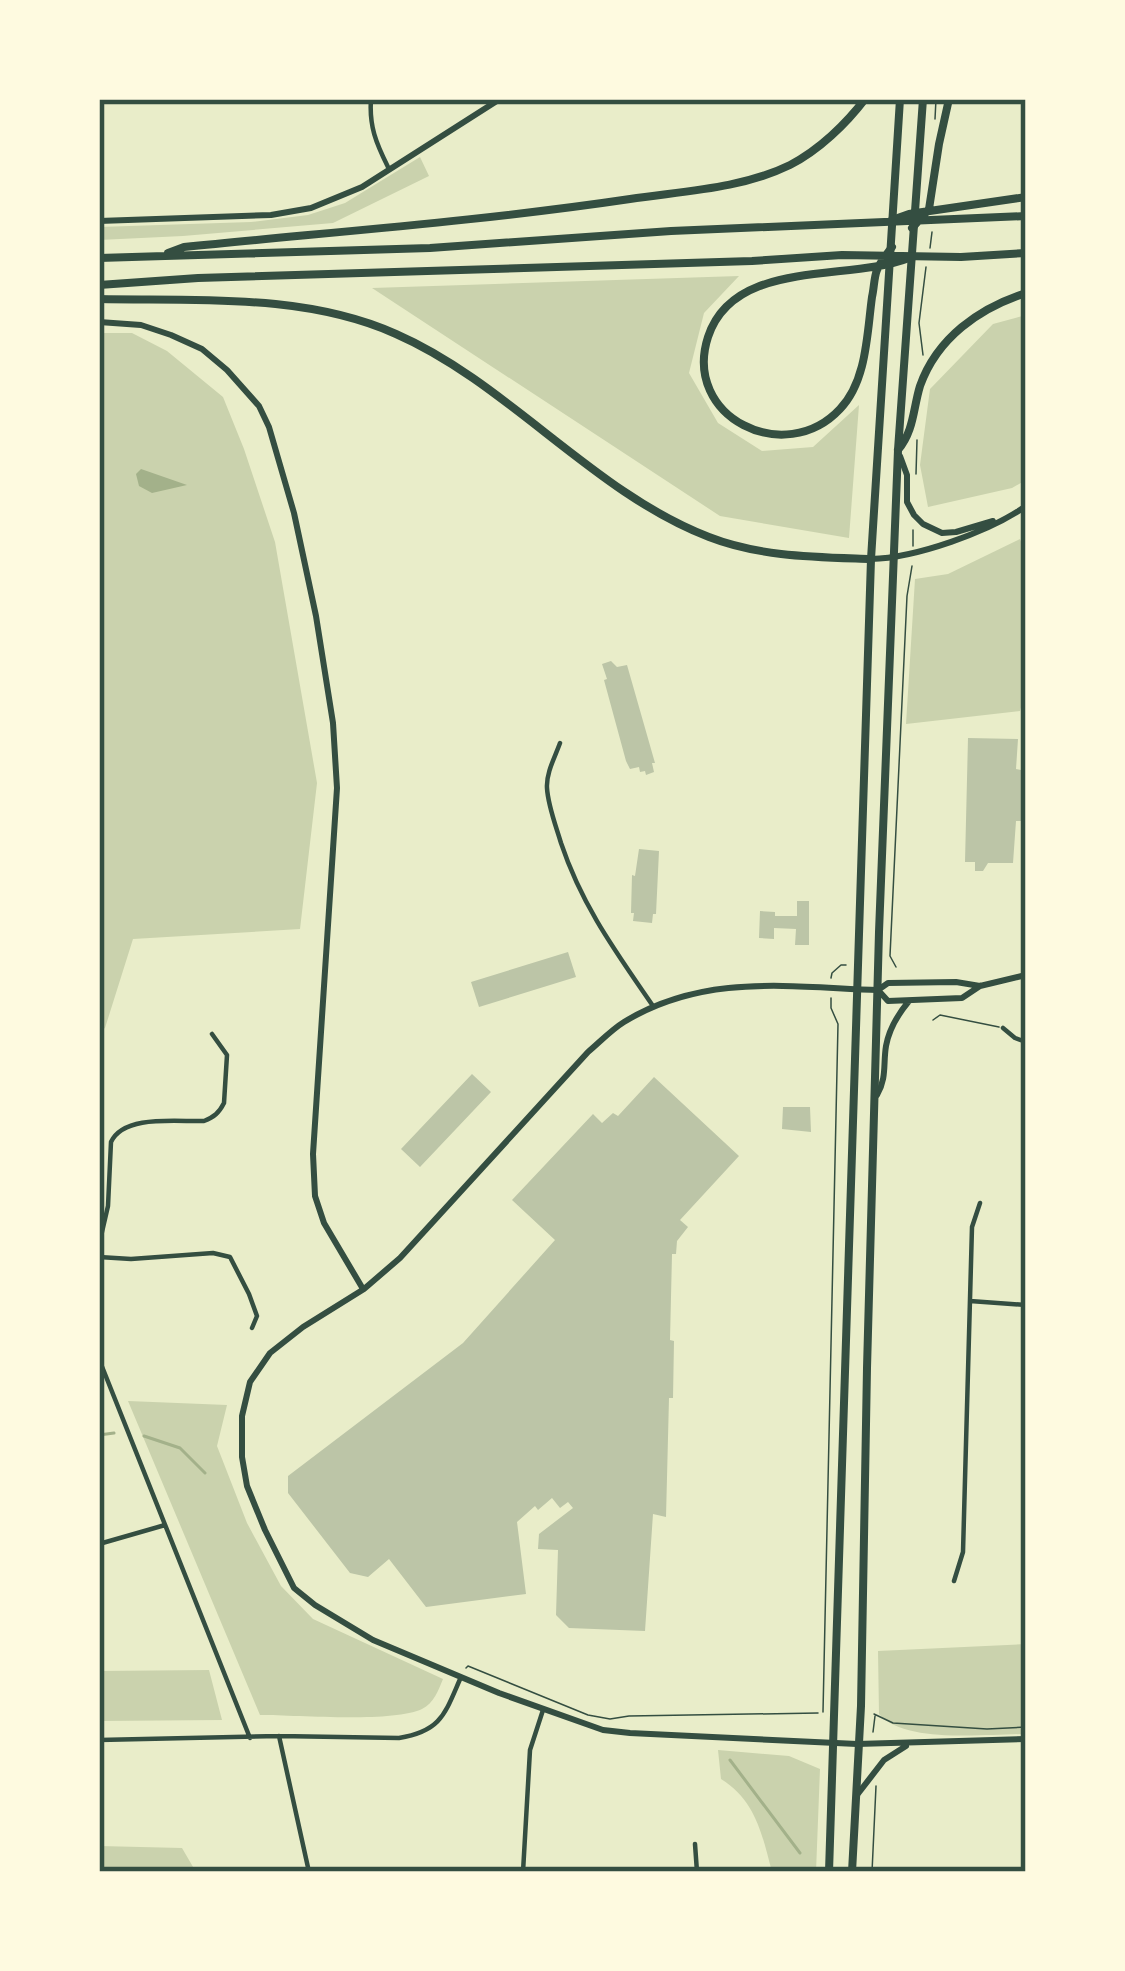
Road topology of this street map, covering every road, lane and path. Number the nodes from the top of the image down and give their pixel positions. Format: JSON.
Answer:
{"nodes":[{"id":1,"x":371,"y":99,"type":"edge"},
{"id":2,"x":500,"y":99,"type":"edge"},
{"id":3,"x":866,"y":99,"type":"edge"},
{"id":4,"x":900,"y":99,"type":"edge"},
{"id":5,"x":922,"y":99,"type":"edge"},
{"id":6,"x":935,"y":99,"type":"edge"},
{"id":7,"x":949,"y":99,"type":"edge"},
{"id":8,"x":939,"y":121,"type":"dead end"},
{"id":9,"x":389,"y":170,"type":"junction"},
{"id":10,"x":1026,"y":197,"type":"edge"},
{"id":11,"x":961,"y":213,"type":"junction"},
{"id":12,"x":1026,"y":216,"type":"edge"},
{"id":13,"x":935,"y":217,"type":"dead end"},
{"id":14,"x":99,"y":221,"type":"edge"},
{"id":15,"x":912,"y":233,"type":"junction"},
{"id":16,"x":892,"y":243,"type":"junction"},
{"id":17,"x":1026,"y":253,"type":"edge"},
{"id":18,"x":161,"y":255,"type":"junction"},
{"id":19,"x":916,"y":255,"type":"junction"},
{"id":20,"x":99,"y":258,"type":"edge"},
{"id":21,"x":99,"y":285,"type":"edge"},
{"id":22,"x":1026,"y":293,"type":"edge"},
{"id":23,"x":99,"y":299,"type":"edge"},
{"id":24,"x":99,"y":322,"type":"edge"},
{"id":25,"x":924,"y":361,"type":"dead end"},
{"id":26,"x":918,"y":430,"type":"dead end"},
{"id":27,"x":898,"y":450,"type":"junction"},
{"id":28,"x":915,"y":488,"type":"dead end"},
{"id":29,"x":1026,"y":506,"type":"edge"},
{"id":30,"x":913,"y":520,"type":"dead end"},
{"id":31,"x":1003,"y":520,"type":"junction"},
{"id":32,"x":913,"y":543,"type":"dead end"},
{"id":33,"x":895,"y":559,"type":"junction"},
{"id":34,"x":871,"y":560,"type":"junction"},
{"id":35,"x":912,"y":566,"type":"dead end"},
{"id":36,"x":560,"y":743,"type":"dead end"},
{"id":37,"x":841,"y":965,"type":"dead end"},
{"id":38,"x":888,"y":965,"type":"dead end"},
{"id":39,"x":1026,"y":976,"type":"edge"},
{"id":40,"x":831,"y":982,"type":"dead end"},
{"id":41,"x":980,"y":986,"type":"junction"},
{"id":42,"x":856,"y":989,"type":"junction"},
{"id":43,"x":878,"y":990,"type":"junction"},
{"id":44,"x":910,"y":1000,"type":"junction"},
{"id":45,"x":653,"y":1006,"type":"junction"},
{"id":46,"x":831,"y":1008,"type":"dead end"},
{"id":47,"x":933,"y":1020,"type":"dead end"},
{"id":48,"x":1003,"y":1028,"type":"joint"},
{"id":49,"x":212,"y":1034,"type":"dead end"},
{"id":50,"x":1026,"y":1042,"type":"edge"},
{"id":51,"x":877,"y":1095,"type":"junction"},
{"id":52,"x":980,"y":1203,"type":"dead end"},
{"id":53,"x":99,"y":1245,"type":"edge"},
{"id":54,"x":99,"y":1257,"type":"edge"},
{"id":55,"x":364,"y":1289,"type":"junction"},
{"id":56,"x":970,"y":1301,"type":"junction"},
{"id":57,"x":1026,"y":1305,"type":"edge"},
{"id":58,"x":252,"y":1328,"type":"dead end"},
{"id":59,"x":99,"y":1359,"type":"edge"},
{"id":60,"x":166,"y":1525,"type":"junction"},
{"id":61,"x":99,"y":1544,"type":"edge"},
{"id":62,"x":954,"y":1581,"type":"dead end"},
{"id":63,"x":461,"y":1677,"type":"junction"},
{"id":64,"x":543,"y":1710,"type":"junction"},
{"id":65,"x":860,"y":1713,"type":"junction"},
{"id":66,"x":876,"y":1714,"type":"junction"},
{"id":67,"x":874,"y":1721,"type":"dead end"},
{"id":68,"x":1026,"y":1727,"type":"edge"},
{"id":69,"x":280,"y":1736,"type":"junction"},
{"id":70,"x":250,"y":1738,"type":"junction"},
{"id":71,"x":1026,"y":1739,"type":"edge"},
{"id":72,"x":99,"y":1740,"type":"edge"},
{"id":73,"x":834,"y":1744,"type":"junction"},
{"id":74,"x":857,"y":1744,"type":"junction"},
{"id":75,"x":909,"y":1744,"type":"junction"},
{"id":76,"x":876,"y":1780,"type":"dead end"},
{"id":77,"x":856,"y":1797,"type":"junction"},
{"id":78,"x":695,"y":1844,"type":"dead end"},
{"id":79,"x":309,"y":1872,"type":"edge"},
{"id":80,"x":523,"y":1872,"type":"edge"},
{"id":81,"x":697,"y":1872,"type":"edge"},
{"id":82,"x":829,"y":1872,"type":"edge"},
{"id":83,"x":852,"y":1872,"type":"edge"},
{"id":84,"x":872,"y":1872,"type":"edge"}],
"edges":[{"from":1,"to":9,"type":"street"},
{"from":2,"to":9,"type":"street"},
{"from":3,"to":18,"type":"main road"},
{"from":4,"to":16,"type":"main road"},
{"from":5,"to":15,"type":"main road"},
{"from":6,"to":8,"type":"path"},
{"from":7,"to":15,"type":"main road"},
{"from":9,"to":14,"type":"street"},
{"from":10,"to":11,"type":"main road"},
{"from":11,"to":12,"type":"main road"},
{"from":11,"to":18,"type":"main road"},
{"from":13,"to":25,"type":"path"},
{"from":15,"to":27,"type":"main road"},
{"from":16,"to":19,"type":"main road"},
{"from":16,"to":34,"type":"main road"},
{"from":17,"to":19,"type":"main road"},
{"from":18,"to":20,"type":"main road"},
{"from":19,"to":21,"type":"main road"},
{"from":22,"to":27,"type":"main road"},
{"from":23,"to":34,"type":"main road"},
{"from":24,"to":55,"type":"street"},
{"from":26,"to":28,"type":"path"},
{"from":27,"to":31,"type":"street"},
{"from":27,"to":33,"type":"main road"},
{"from":29,"to":31,"type":"street"},
{"from":30,"to":32,"type":"path"},
{"from":31,"to":33,"type":"street"},
{"from":33,"to":34,"type":"street"},
{"from":33,"to":43,"type":"main road"},
{"from":34,"to":42,"type":"main road"},
{"from":35,"to":38,"type":"path"},
{"from":36,"to":45,"type":"street"},
{"from":37,"to":40,"type":"path"},
{"from":39,"to":41,"type":"street"},
{"from":41,"to":43,"type":"street"},
{"from":41,"to":44,"type":"street"},
{"from":42,"to":43,"type":"street"},
{"from":42,"to":45,"type":"street"},
{"from":42,"to":73,"type":"main road"},
{"from":43,"to":44,"type":"street"},
{"from":43,"to":51,"type":"main road"},
{"from":44,"to":51,"type":"street"},
{"from":45,"to":55,"type":"street"},
{"from":46,"to":63,"type":"path"},
{"from":47,"to":48,"type":"lane"},
{"from":48,"to":50,"type":"street"},
{"from":49,"to":53,"type":"street"},
{"from":51,"to":65,"type":"main road"},
{"from":52,"to":56,"type":"street"},
{"from":54,"to":58,"type":"street"},
{"from":55,"to":63,"type":"street"},
{"from":56,"to":57,"type":"street"},
{"from":56,"to":62,"type":"street"},
{"from":59,"to":60,"type":"street"},
{"from":60,"to":61,"type":"street"},
{"from":60,"to":70,"type":"street"},
{"from":63,"to":64,"type":"street"},
{"from":63,"to":69,"type":"street"},
{"from":64,"to":73,"type":"street"},
{"from":64,"to":80,"type":"street"},
{"from":65,"to":66,"type":"path"},
{"from":65,"to":74,"type":"main road"},
{"from":66,"to":67,"type":"path"},
{"from":66,"to":68,"type":"path"},
{"from":69,"to":70,"type":"street"},
{"from":69,"to":79,"type":"street"},
{"from":70,"to":72,"type":"street"},
{"from":71,"to":75,"type":"street"},
{"from":73,"to":74,"type":"street"},
{"from":73,"to":82,"type":"main road"},
{"from":74,"to":75,"type":"street"},
{"from":74,"to":77,"type":"main road"},
{"from":75,"to":77,"type":"street"},
{"from":76,"to":84,"type":"path"},
{"from":77,"to":83,"type":"main road"},
{"from":78,"to":81,"type":"street"}]}
